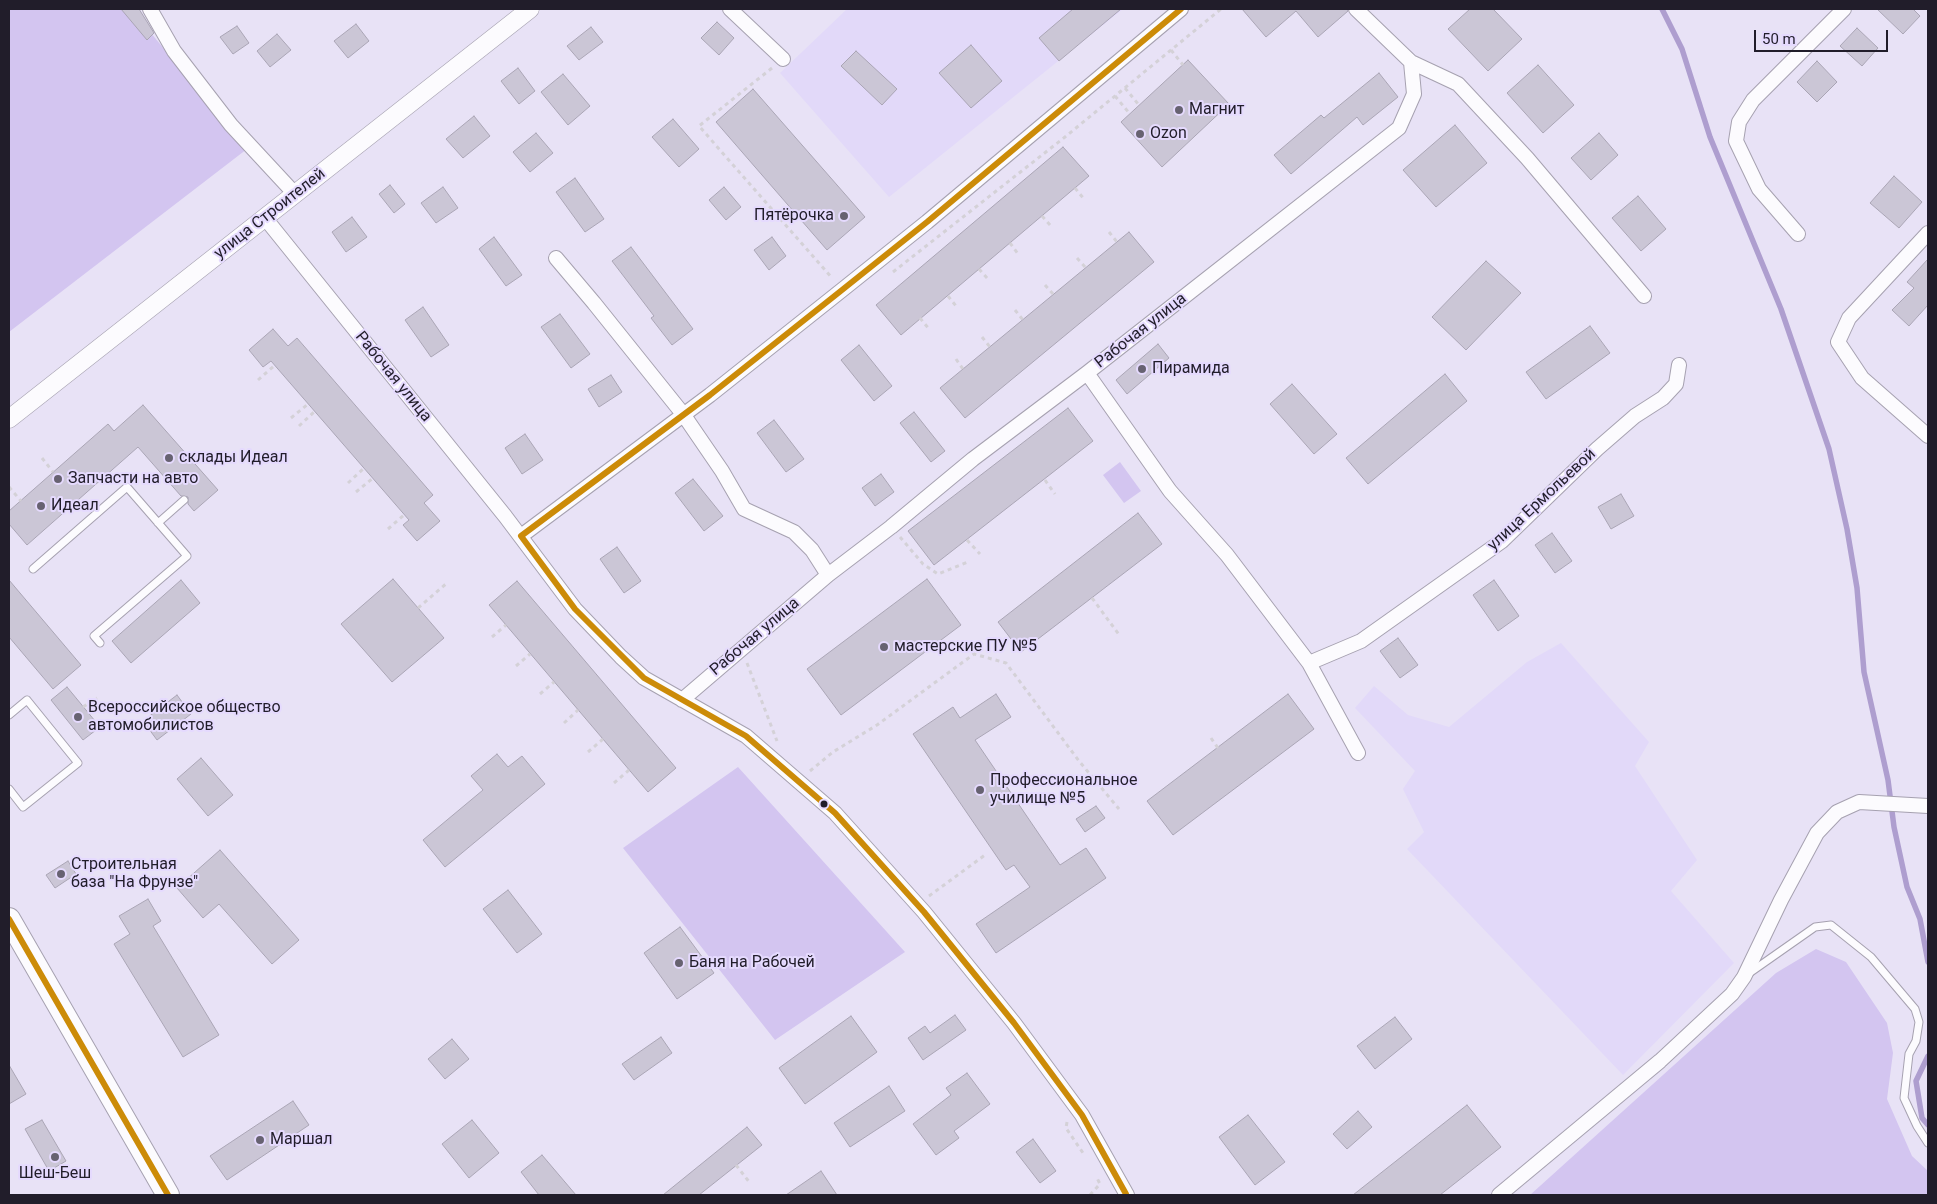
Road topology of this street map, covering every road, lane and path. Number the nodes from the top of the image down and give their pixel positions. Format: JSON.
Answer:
{"nodes":[{"id":1,"x":150,"y":9,"type":"edge"},
{"id":2,"x":530,"y":9,"type":"edge"},
{"id":3,"x":730,"y":9,"type":"edge"},
{"id":4,"x":1181,"y":9,"type":"edge"},
{"id":5,"x":1221,"y":9,"type":"edge"},
{"id":6,"x":1356,"y":9,"type":"edge"},
{"id":7,"x":1844,"y":9,"type":"edge"},
{"id":8,"x":1171,"y":50,"type":"junction"},
{"id":9,"x":782,"y":59,"type":"joint"},
{"id":10,"x":1411,"y":62,"type":"junction"},
{"id":11,"x":1183,"y":64,"type":"dead end"},
{"id":12,"x":1125,"y":88,"type":"junction"},
{"id":13,"x":1115,"y":96,"type":"junction"},
{"id":14,"x":1139,"y":105,"type":"dead end"},
{"id":15,"x":1130,"y":114,"type":"dead end"},
{"id":16,"x":1075,"y":188,"type":"dead end"},
{"id":17,"x":295,"y":194,"type":"junction"},
{"id":18,"x":1084,"y":199,"type":"dead end"},
{"id":19,"x":1042,"y":216,"type":"dead end"},
{"id":20,"x":265,"y":218,"type":"junction"},
{"id":21,"x":1051,"y":226,"type":"dead end"},
{"id":22,"x":1109,"y":232,"type":"dead end"},
{"id":23,"x":1928,"y":233,"type":"edge"},
{"id":24,"x":1798,"y":234,"type":"dead end"},
{"id":25,"x":1117,"y":242,"type":"dead end"},
{"id":26,"x":1010,"y":243,"type":"dead end"},
{"id":27,"x":1018,"y":254,"type":"dead end"},
{"id":28,"x":556,"y":258,"type":"dead end"},
{"id":29,"x":1077,"y":258,"type":"dead end"},
{"id":30,"x":1086,"y":268,"type":"dead end"},
{"id":31,"x":979,"y":269,"type":"dead end"},
{"id":32,"x":892,"y":272,"type":"dead end"},
{"id":33,"x":988,"y":280,"type":"dead end"},
{"id":34,"x":1045,"y":285,"type":"dead end"},
{"id":35,"x":842,"y":290,"type":"junction"},
{"id":36,"x":1054,"y":295,"type":"dead end"},
{"id":37,"x":948,"y":296,"type":"dead end"},
{"id":38,"x":1644,"y":296,"type":"dead end"},
{"id":39,"x":956,"y":306,"type":"dead end"},
{"id":40,"x":1015,"y":310,"type":"dead end"},
{"id":41,"x":920,"y":318,"type":"dead end"},
{"id":42,"x":1023,"y":320,"type":"dead end"},
{"id":43,"x":929,"y":329,"type":"dead end"},
{"id":44,"x":982,"y":337,"type":"dead end"},
{"id":45,"x":990,"y":347,"type":"dead end"},
{"id":46,"x":956,"y":359,"type":"dead end"},
{"id":47,"x":275,"y":365,"type":"dead end"},
{"id":48,"x":1679,"y":365,"type":"dead end"},
{"id":49,"x":963,"y":369,"type":"dead end"},
{"id":50,"x":1087,"y":373,"type":"junction"},
{"id":51,"x":258,"y":380,"type":"dead end"},
{"id":52,"x":308,"y":404,"type":"dead end"},
{"id":53,"x":315,"y":411,"type":"dead end"},
{"id":54,"x":682,"y":414,"type":"junction"},
{"id":55,"x":291,"y":418,"type":"dead end"},
{"id":56,"x":9,"y":419,"type":"edge"},
{"id":57,"x":298,"y":426,"type":"dead end"},
{"id":58,"x":1928,"y":436,"type":"edge"},
{"id":59,"x":42,"y":458,"type":"dead end"},
{"id":60,"x":364,"y":468,"type":"dead end"},
{"id":61,"x":53,"y":472,"type":"dead end"},
{"id":62,"x":373,"y":478,"type":"dead end"},
{"id":63,"x":1045,"y":480,"type":"dead end"},
{"id":64,"x":348,"y":482,"type":"dead end"},
{"id":65,"x":9,"y":487,"type":"edge"},
{"id":66,"x":356,"y":492,"type":"dead end"},
{"id":67,"x":1055,"y":494,"type":"dead end"},
{"id":68,"x":184,"y":500,"type":"dead end"},
{"id":69,"x":21,"y":501,"type":"dead end"},
{"id":70,"x":404,"y":515,"type":"dead end"},
{"id":71,"x":158,"y":523,"type":"junction"},
{"id":72,"x":891,"y":528,"type":"junction"},
{"id":73,"x":388,"y":529,"type":"dead end"},
{"id":74,"x":521,"y":536,"type":"junction"},
{"id":75,"x":967,"y":540,"type":"dead end"},
{"id":76,"x":980,"y":554,"type":"dead end"},
{"id":77,"x":970,"y":561,"type":"dead end"},
{"id":78,"x":34,"y":569,"type":"dead end"},
{"id":79,"x":828,"y":575,"type":"junction"},
{"id":80,"x":447,"y":583,"type":"dead end"},
{"id":81,"x":1092,"y":598,"type":"dead end"},
{"id":82,"x":418,"y":608,"type":"dead end"},
{"id":83,"x":506,"y":625,"type":"dead end"},
{"id":84,"x":1120,"y":636,"type":"dead end"},
{"id":85,"x":492,"y":637,"type":"dead end"},
{"id":86,"x":100,"y":643,"type":"dead end"},
{"id":87,"x":741,"y":648,"type":"junction"},
{"id":88,"x":530,"y":654,"type":"dead end"},
{"id":89,"x":1309,"y":663,"type":"junction"},
{"id":90,"x":516,"y":666,"type":"dead end"},
{"id":91,"x":554,"y":682,"type":"dead end"},
{"id":92,"x":540,"y":694,"type":"dead end"},
{"id":93,"x":96,"y":698,"type":"dead end"},
{"id":94,"x":682,"y":700,"type":"junction"},
{"id":95,"x":83,"y":707,"type":"dead end"},
{"id":96,"x":578,"y":710,"type":"dead end"},
{"id":97,"x":9,"y":715,"type":"edge"},
{"id":98,"x":564,"y":723,"type":"dead end"},
{"id":99,"x":1211,"y":738,"type":"dead end"},
{"id":100,"x":603,"y":739,"type":"dead end"},
{"id":101,"x":1218,"y":748,"type":"dead end"},
{"id":102,"x":588,"y":752,"type":"dead end"},
{"id":103,"x":1358,"y":753,"type":"dead end"},
{"id":104,"x":629,"y":770,"type":"dead end"},
{"id":105,"x":795,"y":777,"type":"junction"},
{"id":106,"x":614,"y":783,"type":"dead end"},
{"id":107,"x":9,"y":789,"type":"edge"},
{"id":108,"x":1928,"y":806,"type":"edge"},
{"id":109,"x":1119,"y":809,"type":"dead end"},
{"id":110,"x":985,"y":855,"type":"dead end"},
{"id":111,"x":917,"y":904,"type":"junction"},
{"id":112,"x":12,"y":932,"type":"edge"},
{"id":113,"x":1744,"y":977,"type":"junction"},
{"id":114,"x":1928,"y":1143,"type":"edge"},
{"id":115,"x":736,"y":1165,"type":"dead end"},
{"id":116,"x":750,"y":1183,"type":"dead end"},
{"id":117,"x":168,"y":1195,"type":"edge"},
{"id":118,"x":1126,"y":1195,"type":"edge"},
{"id":119,"x":1499,"y":1195,"type":"edge"}],
"edges":[{"from":1,"to":17,"type":"street"},
{"from":2,"to":17,"type":"street","name":"улица Строителей"},
{"from":3,"to":9,"type":"street"},
{"from":4,"to":35,"type":"street"},
{"from":5,"to":8,"type":"path"},
{"from":6,"to":10,"type":"street"},
{"from":7,"to":24,"type":"street"},
{"from":8,"to":11,"type":"path"},
{"from":8,"to":12,"type":"path"},
{"from":9,"to":35,"type":"path"},
{"from":10,"to":38,"type":"street"},
{"from":10,"to":50,"type":"street","name":"Рабочая улица"},
{"from":12,"to":13,"type":"path"},
{"from":12,"to":14,"type":"path"},
{"from":13,"to":15,"type":"path"},
{"from":13,"to":32,"type":"path"},
{"from":16,"to":18,"type":"path"},
{"from":17,"to":20,"type":"street","name":"улица Строителей"},
{"from":19,"to":21,"type":"path"},
{"from":20,"to":56,"type":"street","name":"улица Строителей"},
{"from":20,"to":74,"type":"street","name":"Рабочая улица"},
{"from":22,"to":25,"type":"path"},
{"from":23,"to":58,"type":"street"},
{"from":26,"to":27,"type":"path"},
{"from":28,"to":54,"type":"street"},
{"from":29,"to":30,"type":"path"},
{"from":31,"to":33,"type":"path"},
{"from":34,"to":36,"type":"path"},
{"from":35,"to":54,"type":"street"},
{"from":37,"to":39,"type":"path"},
{"from":40,"to":42,"type":"path"},
{"from":41,"to":43,"type":"path"},
{"from":44,"to":45,"type":"path"},
{"from":46,"to":49,"type":"path"},
{"from":47,"to":51,"type":"path"},
{"from":48,"to":89,"type":"street","name":"улица Ермольевой"},
{"from":50,"to":72,"type":"street","name":"Рабочая улица"},
{"from":50,"to":89,"type":"street"},
{"from":52,"to":55,"type":"path"},
{"from":53,"to":57,"type":"path"},
{"from":54,"to":74,"type":"street"},
{"from":54,"to":79,"type":"street"},
{"from":59,"to":61,"type":"path"},
{"from":60,"to":64,"type":"path"},
{"from":62,"to":66,"type":"path"},
{"from":63,"to":67,"type":"path"},
{"from":65,"to":69,"type":"path"},
{"from":68,"to":71,"type":"lane"},
{"from":70,"to":73,"type":"path"},
{"from":71,"to":78,"type":"lane"},
{"from":71,"to":86,"type":"lane"},
{"from":72,"to":77,"type":"path"},
{"from":72,"to":79,"type":"street","name":"Рабочая улица"},
{"from":74,"to":94,"type":"street","name":"Рабочая улица"},
{"from":75,"to":76,"type":"path"},
{"from":79,"to":87,"type":"street","name":"Рабочая улица"},
{"from":80,"to":82,"type":"path"},
{"from":81,"to":84,"type":"path"},
{"from":83,"to":85,"type":"path"},
{"from":87,"to":94,"type":"street","name":"Рабочая улица"},
{"from":87,"to":105,"type":"path"},
{"from":88,"to":90,"type":"path"},
{"from":89,"to":103,"type":"street"},
{"from":91,"to":92,"type":"path"},
{"from":93,"to":95,"type":"path"},
{"from":94,"to":105,"type":"street","name":"Рабочая улица"},
{"from":96,"to":98,"type":"path"},
{"from":97,"to":107,"type":"lane"},
{"from":99,"to":101,"type":"path"},
{"from":100,"to":102,"type":"path"},
{"from":104,"to":106,"type":"path"},
{"from":105,"to":109,"type":"path"},
{"from":105,"to":111,"type":"street","name":"Рабочая улица"},
{"from":108,"to":113,"type":"street"},
{"from":110,"to":111,"type":"path"},
{"from":111,"to":118,"type":"street","name":"Рабочая улица"},
{"from":112,"to":117,"type":"main road"},
{"from":113,"to":114,"type":"lane"},
{"from":113,"to":119,"type":"street"},
{"from":115,"to":116,"type":"path"}]}
